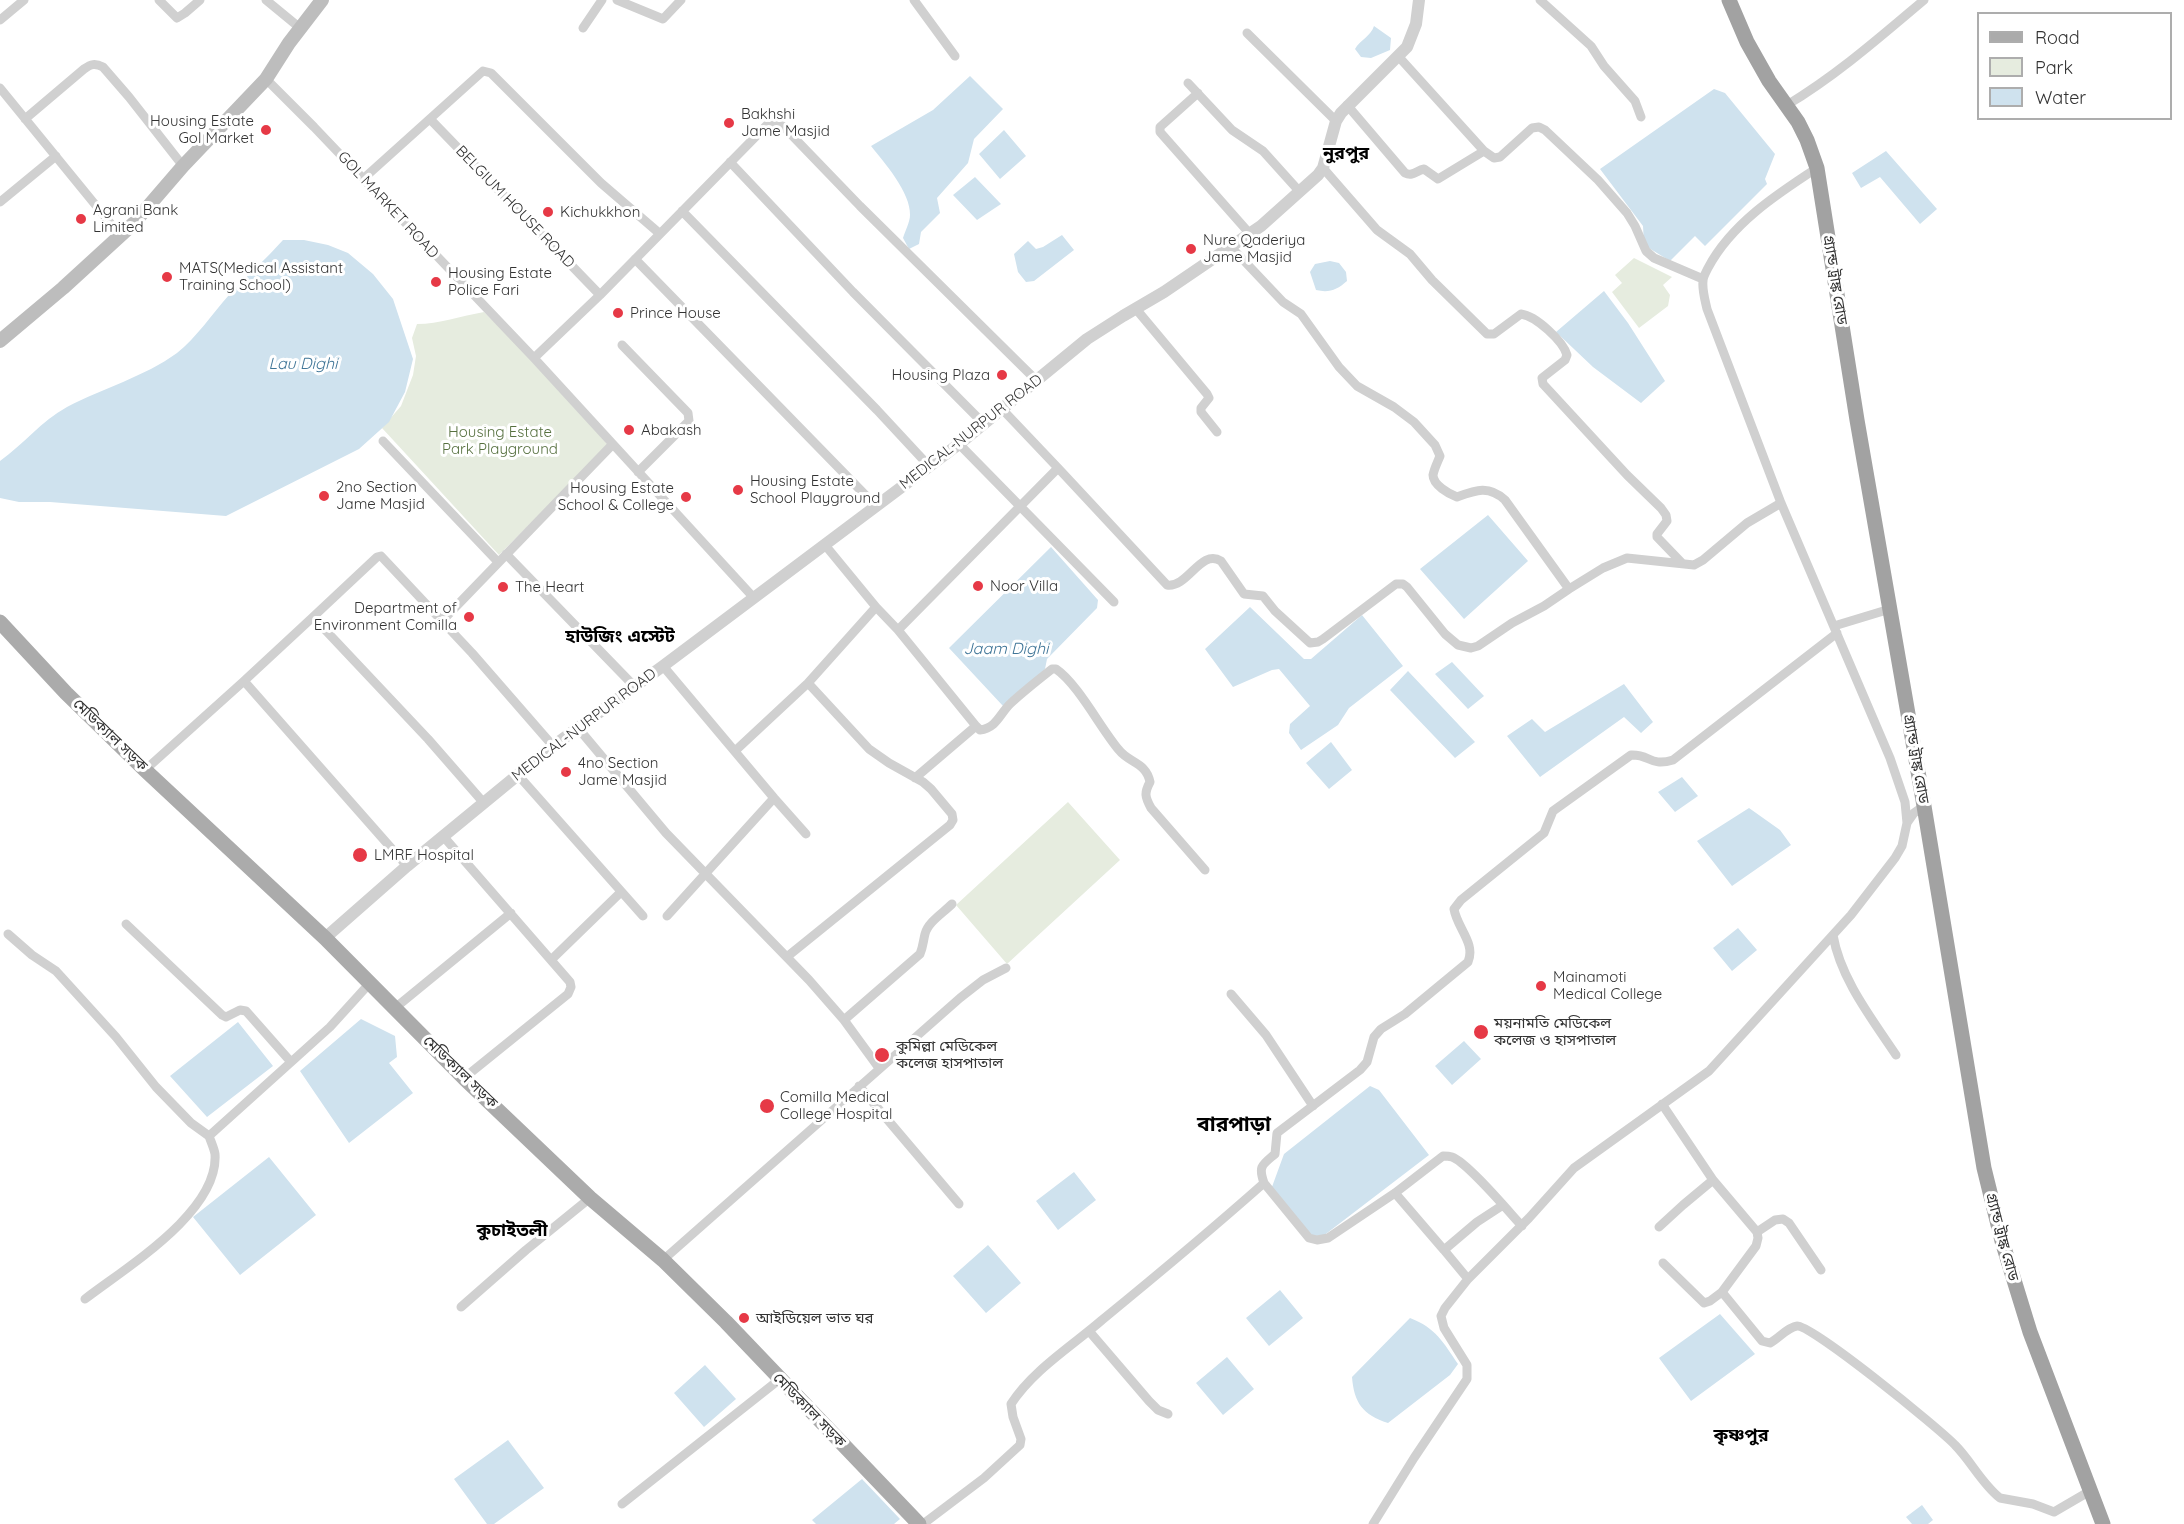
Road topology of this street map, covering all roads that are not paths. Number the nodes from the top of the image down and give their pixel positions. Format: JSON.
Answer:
{"nodes":[{"id":1,"x":24,"y":0,"type":"edge"},
{"id":2,"x":159,"y":0,"type":"edge"},
{"id":3,"x":200,"y":0,"type":"edge"},
{"id":4,"x":266,"y":0,"type":"edge"},
{"id":5,"x":322,"y":0,"type":"edge"},
{"id":6,"x":602,"y":0,"type":"edge"},
{"id":7,"x":617,"y":0,"type":"edge"},
{"id":8,"x":681,"y":0,"type":"edge"},
{"id":9,"x":914,"y":0,"type":"edge"},
{"id":10,"x":1419,"y":0,"type":"edge"},
{"id":11,"x":1540,"y":0,"type":"edge"},
{"id":12,"x":1729,"y":0,"type":"edge"},
{"id":13,"x":1924,"y":0,"type":"edge"},
{"id":14,"x":0,"y":20,"type":"edge"},
{"id":15,"x":300,"y":28,"type":"junction"},
{"id":16,"x":583,"y":28,"type":"dead end"},
{"id":17,"x":1247,"y":33,"type":"dead end"},
{"id":18,"x":955,"y":56,"type":"dead end"},
{"id":19,"x":1398,"y":56,"type":"junction"},
{"id":20,"x":266,"y":79,"type":"junction"},
{"id":21,"x":1188,"y":83,"type":"dead end"},
{"id":22,"x":0,"y":88,"type":"edge"},
{"id":23,"x":1198,"y":93,"type":"junction"},
{"id":24,"x":1347,"y":105,"type":"junction"},
{"id":25,"x":1787,"y":105,"type":"junction"},
{"id":26,"x":1641,"y":117,"type":"dead end"},
{"id":27,"x":25,"y":119,"type":"junction"},
{"id":28,"x":430,"y":119,"type":"junction"},
{"id":29,"x":1336,"y":121,"type":"junction"},
{"id":30,"x":1484,"y":151,"type":"junction"},
{"id":31,"x":56,"y":156,"type":"junction"},
{"id":32,"x":730,"y":162,"type":"junction"},
{"id":33,"x":183,"y":166,"type":"junction"},
{"id":34,"x":1323,"y":168,"type":"junction"},
{"id":35,"x":1817,"y":168,"type":"junction"},
{"id":36,"x":363,"y":179,"type":"junction"},
{"id":37,"x":1299,"y":191,"type":"junction"},
{"id":38,"x":0,"y":202,"type":"edge"},
{"id":39,"x":682,"y":211,"type":"junction"},
{"id":40,"x":659,"y":233,"type":"junction"},
{"id":41,"x":1250,"y":234,"type":"junction"},
{"id":42,"x":120,"y":235,"type":"junction"},
{"id":43,"x":1231,"y":247,"type":"junction"},
{"id":44,"x":634,"y":259,"type":"junction"},
{"id":45,"x":1703,"y":279,"type":"junction"},
{"id":46,"x":600,"y":295,"type":"junction"},
{"id":47,"x":1136,"y":309,"type":"junction"},
{"id":48,"x":0,"y":341,"type":"edge"},
{"id":49,"x":622,"y":345,"type":"dead end"},
{"id":50,"x":534,"y":357,"type":"junction"},
{"id":51,"x":1036,"y":381,"type":"junction"},
{"id":52,"x":1002,"y":409,"type":"junction"},
{"id":53,"x":984,"y":424,"type":"junction"},
{"id":54,"x":1217,"y":432,"type":"dead end"},
{"id":55,"x":383,"y":441,"type":"dead end"},
{"id":56,"x":959,"y":444,"type":"junction"},
{"id":57,"x":612,"y":445,"type":"junction"},
{"id":58,"x":929,"y":466,"type":"junction"},
{"id":59,"x":1058,"y":468,"type":"junction"},
{"id":60,"x":638,"y":472,"type":"junction"},
{"id":61,"x":1781,"y":503,"type":"junction"},
{"id":62,"x":876,"y":506,"type":"junction"},
{"id":63,"x":1020,"y":506,"type":"junction"},
{"id":64,"x":825,"y":545,"type":"junction"},
{"id":65,"x":506,"y":554,"type":"junction"},
{"id":66,"x":498,"y":562,"type":"junction"},
{"id":67,"x":1683,"y":564,"type":"junction"},
{"id":68,"x":1569,"y":589,"type":"junction"},
{"id":69,"x":754,"y":598,"type":"junction"},
{"id":70,"x":1114,"y":602,"type":"dead end"},
{"id":71,"x":876,"y":607,"type":"junction"},
{"id":72,"x":1890,"y":609,"type":"junction"},
{"id":73,"x":313,"y":618,"type":"junction"},
{"id":74,"x":442,"y":621,"type":"junction"},
{"id":75,"x":0,"y":622,"type":"edge"},
{"id":76,"x":898,"y":630,"type":"junction"},
{"id":77,"x":1835,"y":630,"type":"junction"},
{"id":78,"x":663,"y":666,"type":"junction"},
{"id":79,"x":244,"y":681,"type":"junction"},
{"id":80,"x":808,"y":682,"type":"junction"},
{"id":81,"x":635,"y":687,"type":"junction"},
{"id":82,"x":976,"y":726,"type":"junction"},
{"id":83,"x":578,"y":728,"type":"junction"},
{"id":84,"x":553,"y":746,"type":"junction"},
{"id":85,"x":735,"y":751,"type":"junction"},
{"id":86,"x":145,"y":770,"type":"junction"},
{"id":87,"x":518,"y":775,"type":"junction"},
{"id":88,"x":915,"y":778,"type":"junction"},
{"id":89,"x":774,"y":798,"type":"junction"},
{"id":90,"x":483,"y":802,"type":"junction"},
{"id":91,"x":1924,"y":806,"type":"junction"},
{"id":92,"x":1907,"y":823,"type":"junction"},
{"id":93,"x":806,"y":834,"type":"dead end"},
{"id":94,"x":443,"y":836,"type":"junction"},
{"id":95,"x":407,"y":866,"type":"junction"},
{"id":96,"x":1205,"y":870,"type":"dead end"},
{"id":97,"x":706,"y":873,"type":"junction"},
{"id":98,"x":621,"y":892,"type":"junction"},
{"id":99,"x":951,"y":904,"type":"dead end"},
{"id":100,"x":511,"y":913,"type":"junction"},
{"id":101,"x":643,"y":916,"type":"dead end"},
{"id":102,"x":667,"y":916,"type":"dead end"},
{"id":103,"x":126,"y":924,"type":"dead end"},
{"id":104,"x":8,"y":934,"type":"dead end"},
{"id":105,"x":1833,"y":935,"type":"junction"},
{"id":106,"x":325,"y":938,"type":"junction"},
{"id":107,"x":788,"y":956,"type":"junction"},
{"id":108,"x":551,"y":960,"type":"junction"},
{"id":109,"x":1006,"y":968,"type":"dead end"},
{"id":110,"x":369,"y":984,"type":"junction"},
{"id":111,"x":1231,"y":994,"type":"dead end"},
{"id":112,"x":395,"y":1008,"type":"junction"},
{"id":113,"x":844,"y":1020,"type":"junction"},
{"id":114,"x":1896,"y":1055,"type":"dead end"},
{"id":115,"x":291,"y":1062,"type":"junction"},
{"id":116,"x":879,"y":1068,"type":"junction"},
{"id":117,"x":464,"y":1078,"type":"junction"},
{"id":118,"x":859,"y":1086,"type":"junction"},
{"id":119,"x":1662,"y":1104,"type":"junction"},
{"id":120,"x":1313,"y":1106,"type":"junction"},
{"id":121,"x":209,"y":1136,"type":"junction"},
{"id":122,"x":1713,"y":1180,"type":"junction"},
{"id":123,"x":1264,"y":1184,"type":"junction"},
{"id":124,"x":1395,"y":1193,"type":"junction"},
{"id":125,"x":590,"y":1198,"type":"junction"},
{"id":126,"x":959,"y":1204,"type":"dead end"},
{"id":127,"x":1503,"y":1205,"type":"junction"},
{"id":128,"x":1522,"y":1226,"type":"junction"},
{"id":129,"x":1659,"y":1227,"type":"dead end"},
{"id":130,"x":1757,"y":1232,"type":"junction"},
{"id":131,"x":1444,"y":1250,"type":"junction"},
{"id":132,"x":663,"y":1260,"type":"junction"},
{"id":133,"x":1663,"y":1263,"type":"dead end"},
{"id":134,"x":1821,"y":1270,"type":"dead end"},
{"id":135,"x":1468,"y":1279,"type":"junction"},
{"id":136,"x":1722,"y":1292,"type":"junction"},
{"id":137,"x":85,"y":1299,"type":"dead end"},
{"id":138,"x":461,"y":1307,"type":"dead end"},
{"id":139,"x":1089,"y":1331,"type":"junction"},
{"id":140,"x":780,"y":1379,"type":"junction"},
{"id":141,"x":1168,"y":1414,"type":"dead end"},
{"id":142,"x":2090,"y":1491,"type":"junction"},
{"id":143,"x":622,"y":1504,"type":"dead end"},
{"id":144,"x":916,"y":1523,"type":"edge"},
{"id":145,"x":1373,"y":1524,"type":"edge"},
{"id":146,"x":2103,"y":1524,"type":"edge"}],
"edges":[{"from":1,"to":14,"type":"street"},
{"from":2,"to":3,"type":"street"},
{"from":4,"to":15,"type":"street"},
{"from":5,"to":15,"type":"main road"},
{"from":6,"to":16,"type":"street"},
{"from":7,"to":8,"type":"street"},
{"from":9,"to":18,"type":"street"},
{"from":10,"to":19,"type":"street","name":"MEDICAL-NURPUR ROAD"},
{"from":11,"to":26,"type":"street"},
{"from":12,"to":25,"type":"highway","name":"গ্র্যান্ড ট্রাঙ্ক রোড"},
{"from":13,"to":25,"type":"street"},
{"from":15,"to":20,"type":"main road"},
{"from":17,"to":29,"type":"street"},
{"from":19,"to":24,"type":"street","name":"MEDICAL-NURPUR ROAD"},
{"from":19,"to":30,"type":"street"},
{"from":20,"to":33,"type":"main road"},
{"from":20,"to":36,"type":"street","name":"GOL MARKET ROAD"},
{"from":21,"to":23,"type":"street"},
{"from":22,"to":27,"type":"street"},
{"from":23,"to":37,"type":"street"},
{"from":23,"to":41,"type":"street"},
{"from":24,"to":29,"type":"street","name":"MEDICAL-NURPUR ROAD"},
{"from":24,"to":30,"type":"street"},
{"from":25,"to":35,"type":"highway","name":"গ্র্যান্ড ট্রাঙ্ক রোড"},
{"from":27,"to":31,"type":"street"},
{"from":27,"to":33,"type":"street"},
{"from":28,"to":36,"type":"street"},
{"from":28,"to":40,"type":"street"},
{"from":28,"to":46,"type":"street","name":"BELGIUM HOUSE ROAD"},
{"from":29,"to":34,"type":"street","name":"MEDICAL-NURPUR ROAD"},
{"from":30,"to":45,"type":"street"},
{"from":31,"to":38,"type":"street"},
{"from":31,"to":42,"type":"street"},
{"from":32,"to":39,"type":"street"},
{"from":32,"to":51,"type":"street"},
{"from":32,"to":53,"type":"street"},
{"from":33,"to":42,"type":"main road"},
{"from":34,"to":37,"type":"street","name":"MEDICAL-NURPUR ROAD"},
{"from":34,"to":67,"type":"street"},
{"from":35,"to":45,"type":"street"},
{"from":35,"to":72,"type":"highway","name":"গ্র্যান্ড ট্রাঙ্ক রোড"},
{"from":36,"to":50,"type":"street","name":"GOL MARKET ROAD"},
{"from":37,"to":41,"type":"street","name":"MEDICAL-NURPUR ROAD"},
{"from":39,"to":40,"type":"street"},
{"from":39,"to":58,"type":"street"},
{"from":40,"to":44,"type":"street"},
{"from":41,"to":43,"type":"street","name":"MEDICAL-NURPUR ROAD"},
{"from":42,"to":48,"type":"main road"},
{"from":43,"to":47,"type":"street","name":"MEDICAL-NURPUR ROAD"},
{"from":43,"to":68,"type":"street"},
{"from":44,"to":46,"type":"street"},
{"from":44,"to":62,"type":"street"},
{"from":45,"to":61,"type":"street"},
{"from":46,"to":50,"type":"street"},
{"from":47,"to":51,"type":"street","name":"MEDICAL-NURPUR ROAD"},
{"from":47,"to":54,"type":"street"},
{"from":49,"to":60,"type":"street"},
{"from":50,"to":57,"type":"street","name":"GOL MARKET ROAD"},
{"from":51,"to":52,"type":"street","name":"MEDICAL-NURPUR ROAD"},
{"from":52,"to":53,"type":"street","name":"MEDICAL-NURPUR ROAD"},
{"from":52,"to":59,"type":"street"},
{"from":53,"to":56,"type":"street","name":"MEDICAL-NURPUR ROAD"},
{"from":55,"to":66,"type":"street"},
{"from":56,"to":58,"type":"street","name":"MEDICAL-NURPUR ROAD"},
{"from":56,"to":63,"type":"street"},
{"from":57,"to":60,"type":"street","name":"GOL MARKET ROAD"},
{"from":57,"to":65,"type":"street"},
{"from":58,"to":62,"type":"street","name":"MEDICAL-NURPUR ROAD"},
{"from":59,"to":63,"type":"street"},
{"from":59,"to":68,"type":"street"},
{"from":60,"to":69,"type":"street","name":"GOL MARKET ROAD"},
{"from":61,"to":67,"type":"street"},
{"from":61,"to":77,"type":"street"},
{"from":62,"to":64,"type":"street","name":"MEDICAL-NURPUR ROAD"},
{"from":63,"to":70,"type":"street"},
{"from":63,"to":76,"type":"street"},
{"from":64,"to":69,"type":"street","name":"MEDICAL-NURPUR ROAD"},
{"from":64,"to":71,"type":"street"},
{"from":65,"to":66,"type":"street"},
{"from":65,"to":81,"type":"street"},
{"from":66,"to":74,"type":"street"},
{"from":67,"to":68,"type":"street"},
{"from":69,"to":78,"type":"street","name":"MEDICAL-NURPUR ROAD"},
{"from":71,"to":76,"type":"street"},
{"from":71,"to":80,"type":"street"},
{"from":72,"to":77,"type":"street"},
{"from":72,"to":91,"type":"highway","name":"গ্র্যান্ড ট্রাঙ্ক রোড"},
{"from":73,"to":74,"type":"street"},
{"from":73,"to":79,"type":"street"},
{"from":73,"to":90,"type":"street"},
{"from":74,"to":84,"type":"street"},
{"from":75,"to":86,"type":"main road","name":"মেডিক্যাল সড়ক"},
{"from":76,"to":82,"type":"street"},
{"from":77,"to":92,"type":"street"},
{"from":77,"to":120,"type":"street"},
{"from":78,"to":81,"type":"street","name":"MEDICAL-NURPUR ROAD"},
{"from":78,"to":85,"type":"street"},
{"from":79,"to":86,"type":"street"},
{"from":79,"to":95,"type":"street"},
{"from":80,"to":85,"type":"street"},
{"from":80,"to":88,"type":"street"},
{"from":81,"to":83,"type":"street","name":"MEDICAL-NURPUR ROAD"},
{"from":82,"to":88,"type":"street"},
{"from":82,"to":96,"type":"street"},
{"from":83,"to":84,"type":"street","name":"MEDICAL-NURPUR ROAD"},
{"from":83,"to":97,"type":"street"},
{"from":84,"to":87,"type":"street","name":"MEDICAL-NURPUR ROAD"},
{"from":85,"to":89,"type":"street"},
{"from":86,"to":106,"type":"main road","name":"মেডিক্যাল সড়ক"},
{"from":87,"to":90,"type":"street","name":"MEDICAL-NURPUR ROAD"},
{"from":87,"to":98,"type":"street"},
{"from":88,"to":107,"type":"street"},
{"from":89,"to":93,"type":"street"},
{"from":89,"to":97,"type":"street"},
{"from":90,"to":94,"type":"street","name":"MEDICAL-NURPUR ROAD"},
{"from":91,"to":92,"type":"street"},
{"from":91,"to":142,"type":"highway","name":"গ্র্যান্ড ট্রাঙ্ক রোড"},
{"from":92,"to":105,"type":"street"},
{"from":94,"to":95,"type":"street","name":"MEDICAL-NURPUR ROAD"},
{"from":94,"to":100,"type":"street"},
{"from":95,"to":106,"type":"street","name":"MEDICAL-NURPUR ROAD"},
{"from":97,"to":102,"type":"street"},
{"from":97,"to":107,"type":"street"},
{"from":98,"to":101,"type":"street"},
{"from":98,"to":108,"type":"street"},
{"from":99,"to":113,"type":"street"},
{"from":100,"to":108,"type":"street"},
{"from":100,"to":112,"type":"street"},
{"from":103,"to":115,"type":"street"},
{"from":104,"to":121,"type":"street"},
{"from":105,"to":114,"type":"street"},
{"from":105,"to":119,"type":"street"},
{"from":106,"to":110,"type":"main road","name":"মেডিক্যাল সড়ক"},
{"from":107,"to":113,"type":"street"},
{"from":108,"to":117,"type":"street"},
{"from":109,"to":116,"type":"street"},
{"from":110,"to":112,"type":"main road","name":"মেডিক্যাল সড়ক"},
{"from":110,"to":115,"type":"street"},
{"from":111,"to":120,"type":"street"},
{"from":112,"to":117,"type":"main road","name":"মেডিক্যাল সড়ক"},
{"from":113,"to":116,"type":"street"},
{"from":115,"to":121,"type":"street"},
{"from":116,"to":118,"type":"street"},
{"from":117,"to":125,"type":"main road","name":"মেডিক্যাল সড়ক"},
{"from":118,"to":126,"type":"street"},
{"from":118,"to":132,"type":"street"},
{"from":119,"to":122,"type":"street"},
{"from":119,"to":128,"type":"street"},
{"from":120,"to":123,"type":"street"},
{"from":121,"to":137,"type":"street"},
{"from":122,"to":129,"type":"street"},
{"from":122,"to":130,"type":"street"},
{"from":123,"to":124,"type":"street"},
{"from":123,"to":139,"type":"street"},
{"from":124,"to":127,"type":"street"},
{"from":124,"to":131,"type":"street"},
{"from":125,"to":132,"type":"main road","name":"মেডিক্যাল সড়ক"},
{"from":125,"to":138,"type":"street"},
{"from":127,"to":128,"type":"street"},
{"from":127,"to":131,"type":"street"},
{"from":128,"to":135,"type":"street"},
{"from":130,"to":134,"type":"street"},
{"from":130,"to":136,"type":"street"},
{"from":131,"to":135,"type":"street"},
{"from":132,"to":140,"type":"main road","name":"মেডিক্যাল সড়ক"},
{"from":133,"to":136,"type":"street"},
{"from":135,"to":145,"type":"street"},
{"from":136,"to":142,"type":"street"},
{"from":139,"to":141,"type":"street"},
{"from":139,"to":144,"type":"street"},
{"from":140,"to":143,"type":"street"},
{"from":140,"to":144,"type":"main road","name":"মেডিক্যাল সড়ক"},
{"from":142,"to":146,"type":"highway","name":"গ্র্যান্ড ট্রাঙ্ক রোড"}]}
